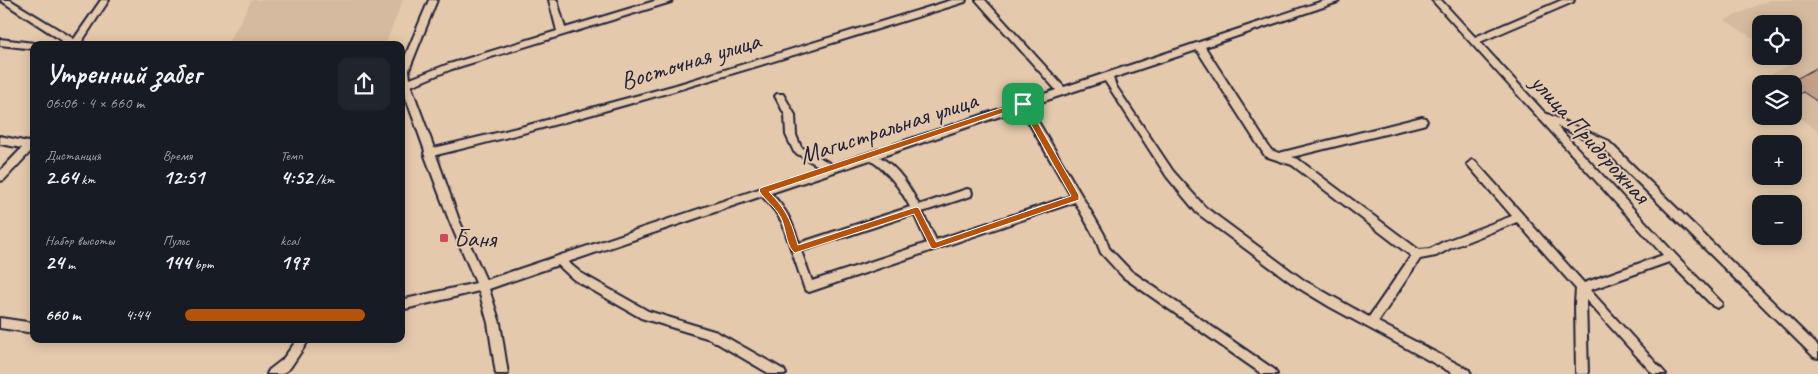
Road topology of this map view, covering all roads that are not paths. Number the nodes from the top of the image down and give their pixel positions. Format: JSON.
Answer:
{"nodes":[{"id":1,"x":4,"y":0,"type":"edge"},
{"id":2,"x":105,"y":0,"type":"edge"},
{"id":3,"x":433,"y":0,"type":"edge"},
{"id":4,"x":553,"y":0,"type":"edge"},
{"id":5,"x":668,"y":0,"type":"edge"},
{"id":6,"x":962,"y":0,"type":"edge"},
{"id":7,"x":980,"y":0,"type":"edge"},
{"id":8,"x":1335,"y":0,"type":"edge"},
{"id":9,"x":1436,"y":0,"type":"edge"},
{"id":10,"x":1570,"y":0,"type":"edge"},
{"id":11,"x":561,"y":31,"type":"junction"},
{"id":12,"x":70,"y":41,"type":"edge"},
{"id":13,"x":78,"y":41,"type":"edge"},
{"id":14,"x":1474,"y":41,"type":"junction"},
{"id":15,"x":0,"y":42,"type":"edge"},
{"id":16,"x":1199,"y":45,"type":"junction"},
{"id":17,"x":30,"y":46,"type":"edge"},
{"id":18,"x":405,"y":63,"type":"edge"},
{"id":19,"x":1107,"y":76,"type":"junction"},
{"id":20,"x":405,"y":80,"type":"edge"},
{"id":21,"x":406,"y":84,"type":"junction"},
{"id":22,"x":1062,"y":91,"type":"junction"},
{"id":23,"x":780,"y":96,"type":"dead end"},
{"id":24,"x":1023,"y":104,"type":"junction"},
{"id":25,"x":1540,"y":114,"type":"junction"},
{"id":26,"x":1422,"y":121,"type":"dead end"},
{"id":27,"x":0,"y":140,"type":"edge"},
{"id":28,"x":30,"y":144,"type":"edge"},
{"id":29,"x":30,"y":146,"type":"edge"},
{"id":30,"x":429,"y":153,"type":"junction"},
{"id":31,"x":870,"y":155,"type":"junction"},
{"id":32,"x":1281,"y":156,"type":"junction"},
{"id":33,"x":1472,"y":164,"type":"dead end"},
{"id":34,"x":830,"y":168,"type":"junction"},
{"id":35,"x":0,"y":177,"type":"edge"},
{"id":36,"x":763,"y":191,"type":"junction"},
{"id":37,"x":967,"y":193,"type":"dead end"},
{"id":38,"x":1076,"y":198,"type":"junction"},
{"id":39,"x":916,"y":210,"type":"junction"},
{"id":40,"x":1520,"y":217,"type":"junction"},
{"id":41,"x":934,"y":246,"type":"junction"},
{"id":42,"x":795,"y":249,"type":"junction"},
{"id":43,"x":1417,"y":254,"type":"junction"},
{"id":44,"x":1671,"y":257,"type":"junction"},
{"id":45,"x":559,"y":260,"type":"junction"},
{"id":46,"x":483,"y":286,"type":"junction"},
{"id":47,"x":1582,"y":288,"type":"junction"},
{"id":48,"x":1717,"y":303,"type":"dead end"},
{"id":49,"x":405,"y":304,"type":"edge"},
{"id":50,"x":0,"y":323,"type":"edge"},
{"id":51,"x":1372,"y":324,"type":"junction"},
{"id":52,"x":30,"y":327,"type":"edge"},
{"id":53,"x":301,"y":343,"type":"edge"},
{"id":54,"x":1818,"y":354,"type":"edge"},
{"id":55,"x":273,"y":374,"type":"edge"},
{"id":56,"x":502,"y":374,"type":"edge"},
{"id":57,"x":780,"y":374,"type":"edge"},
{"id":58,"x":1271,"y":374,"type":"edge"},
{"id":59,"x":1465,"y":374,"type":"edge"},
{"id":60,"x":1582,"y":374,"type":"edge"},
{"id":61,"x":1660,"y":374,"type":"edge"}],
"edges":[{"from":1,"to":12,"type":"street"},
{"from":2,"to":13,"type":"street"},
{"from":3,"to":18,"type":"street"},
{"from":4,"to":11,"type":"street"},
{"from":5,"to":11,"type":"street"},
{"from":6,"to":30,"type":"street","name":"Восточная улица"},
{"from":7,"to":22,"type":"street"},
{"from":8,"to":16,"type":"street","name":"Магистральная улица"},
{"from":9,"to":14,"type":"street","name":"улица Придорожная"},
{"from":10,"to":14,"type":"street"},
{"from":11,"to":21,"type":"street"},
{"from":14,"to":25,"type":"street","name":"улица Придорожная"},
{"from":15,"to":17,"type":"street"},
{"from":16,"to":19,"type":"street","name":"Магистральная улица"},
{"from":16,"to":32,"type":"street"},
{"from":19,"to":22,"type":"street","name":"Магистральная улица"},
{"from":19,"to":51,"type":"street"},
{"from":20,"to":21,"type":"street"},
{"from":21,"to":30,"type":"street"},
{"from":22,"to":24,"type":"street","name":"Магистральная улица"},
{"from":23,"to":34,"type":"street"},
{"from":24,"to":31,"type":"street","name":"Магистральная улица"},
{"from":24,"to":38,"type":"street"},
{"from":25,"to":44,"type":"street","name":"улица Придорожная"},
{"from":25,"to":54,"type":"street"},
{"from":26,"to":32,"type":"street"},
{"from":27,"to":28,"type":"street"},
{"from":29,"to":35,"type":"street"},
{"from":30,"to":46,"type":"street"},
{"from":31,"to":34,"type":"street","name":"Магистральная улица"},
{"from":31,"to":39,"type":"street"},
{"from":32,"to":43,"type":"street"},
{"from":33,"to":40,"type":"street"},
{"from":34,"to":36,"type":"street","name":"Магистральная улица"},
{"from":36,"to":42,"type":"street"},
{"from":36,"to":45,"type":"street","name":"Магистральная улица"},
{"from":37,"to":39,"type":"street"},
{"from":38,"to":41,"type":"street"},
{"from":38,"to":58,"type":"street"},
{"from":39,"to":41,"type":"street"},
{"from":39,"to":42,"type":"street"},
{"from":40,"to":43,"type":"street"},
{"from":40,"to":47,"type":"street"},
{"from":41,"to":42,"type":"street"},
{"from":43,"to":51,"type":"street"},
{"from":44,"to":47,"type":"street"},
{"from":44,"to":48,"type":"street","name":"улица Придорожная"},
{"from":45,"to":46,"type":"street","name":"Магистральная улица"},
{"from":45,"to":57,"type":"street"},
{"from":46,"to":49,"type":"street","name":"Магистральная улица"},
{"from":46,"to":56,"type":"street"},
{"from":47,"to":60,"type":"street"},
{"from":47,"to":61,"type":"street"},
{"from":50,"to":52,"type":"street"},
{"from":51,"to":59,"type":"street"},
{"from":53,"to":55,"type":"street"}]}
